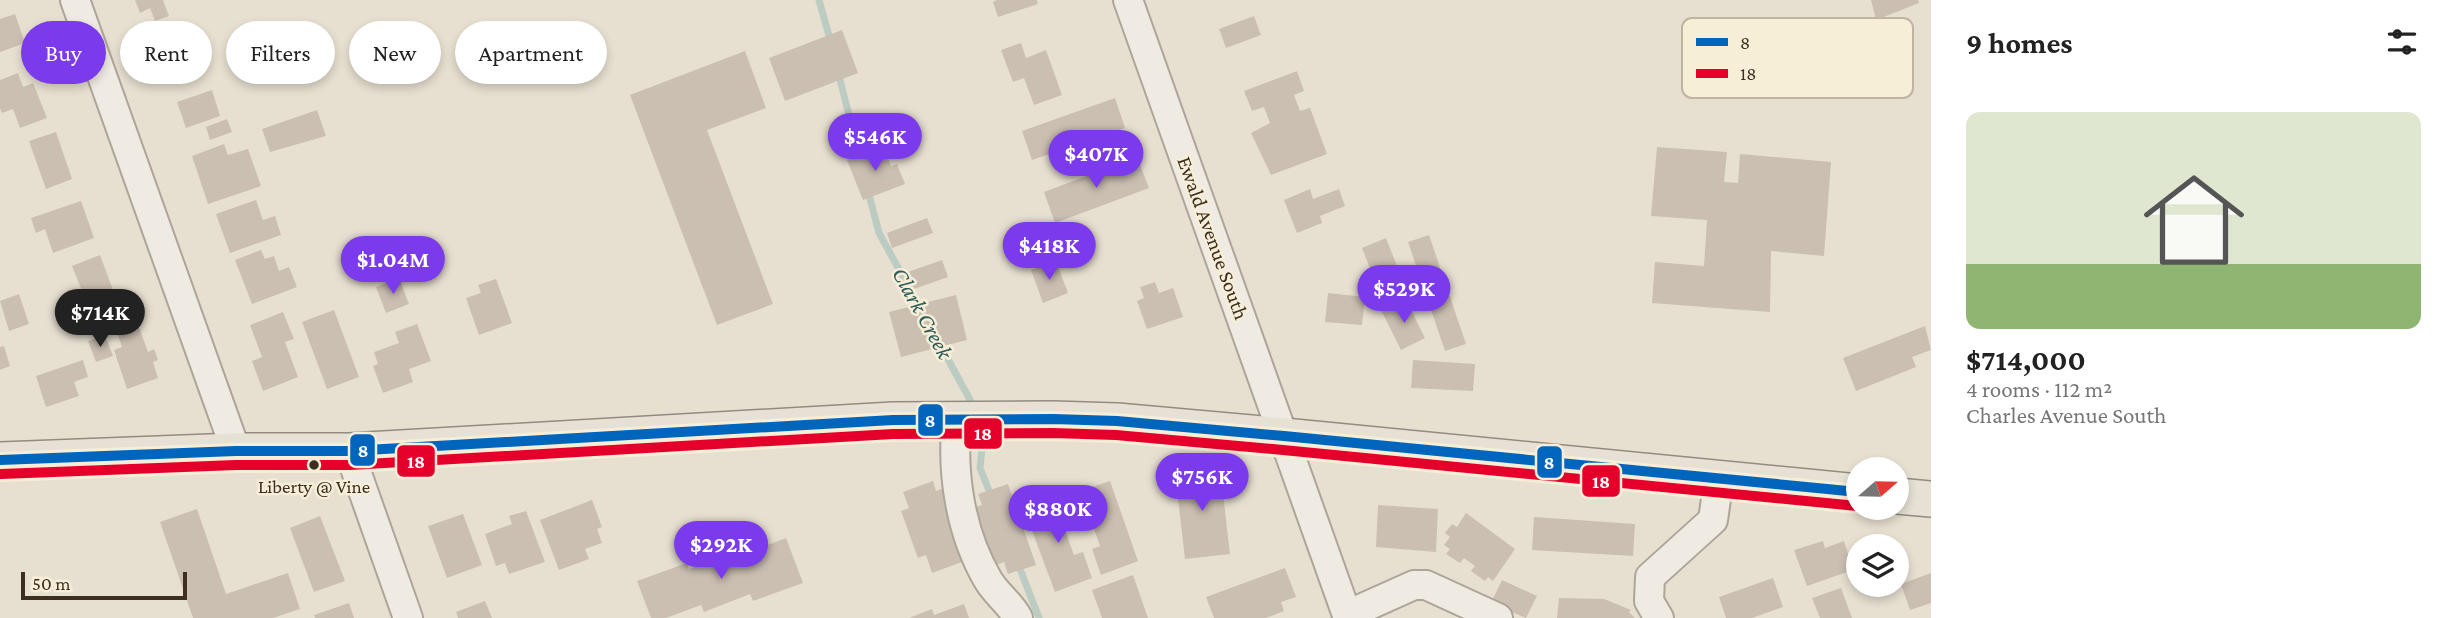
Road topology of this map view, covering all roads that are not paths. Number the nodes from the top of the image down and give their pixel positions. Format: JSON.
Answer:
{"nodes":[{"id":1,"x":75,"y":0,"type":"edge"},
{"id":2,"x":1128,"y":0,"type":"edge"},
{"id":3,"x":957,"y":418,"type":"junction"},
{"id":4,"x":1284,"y":436,"type":"junction"},
{"id":5,"x":236,"y":451,"type":"junction"},
{"id":6,"x":349,"y":451,"type":"junction"},
{"id":7,"x":0,"y":460,"type":"edge"},
{"id":8,"x":1719,"y":478,"type":"junction"},
{"id":9,"x":1846,"y":491,"type":"edge"},
{"id":10,"x":1909,"y":497,"type":"edge"},
{"id":11,"x":1931,"y":499,"type":"edge"},
{"id":12,"x":1402,"y":606,"type":"edge"},
{"id":13,"x":1347,"y":617,"type":"edge"},
{"id":14,"x":408,"y":618,"type":"edge"},
{"id":15,"x":1017,"y":618,"type":"edge"},
{"id":16,"x":1498,"y":618,"type":"edge"},
{"id":17,"x":1659,"y":618,"type":"edge"}],
"edges":[{"from":1,"to":5,"type":"street"},
{"from":2,"to":4,"type":"street","name":"Ewald Avenue South"},
{"from":3,"to":4,"type":"main road"},
{"from":3,"to":6,"type":"main road"},
{"from":3,"to":15,"type":"street"},
{"from":4,"to":8,"type":"main road"},
{"from":4,"to":13,"type":"street","name":"Ewald Avenue South"},
{"from":5,"to":6,"type":"main road"},
{"from":5,"to":7,"type":"main road"},
{"from":6,"to":14,"type":"street"},
{"from":8,"to":9,"type":"main road"},
{"from":8,"to":17,"type":"street"},
{"from":10,"to":11,"type":"main road"},
{"from":12,"to":13,"type":"street"},
{"from":12,"to":16,"type":"street"}]}
